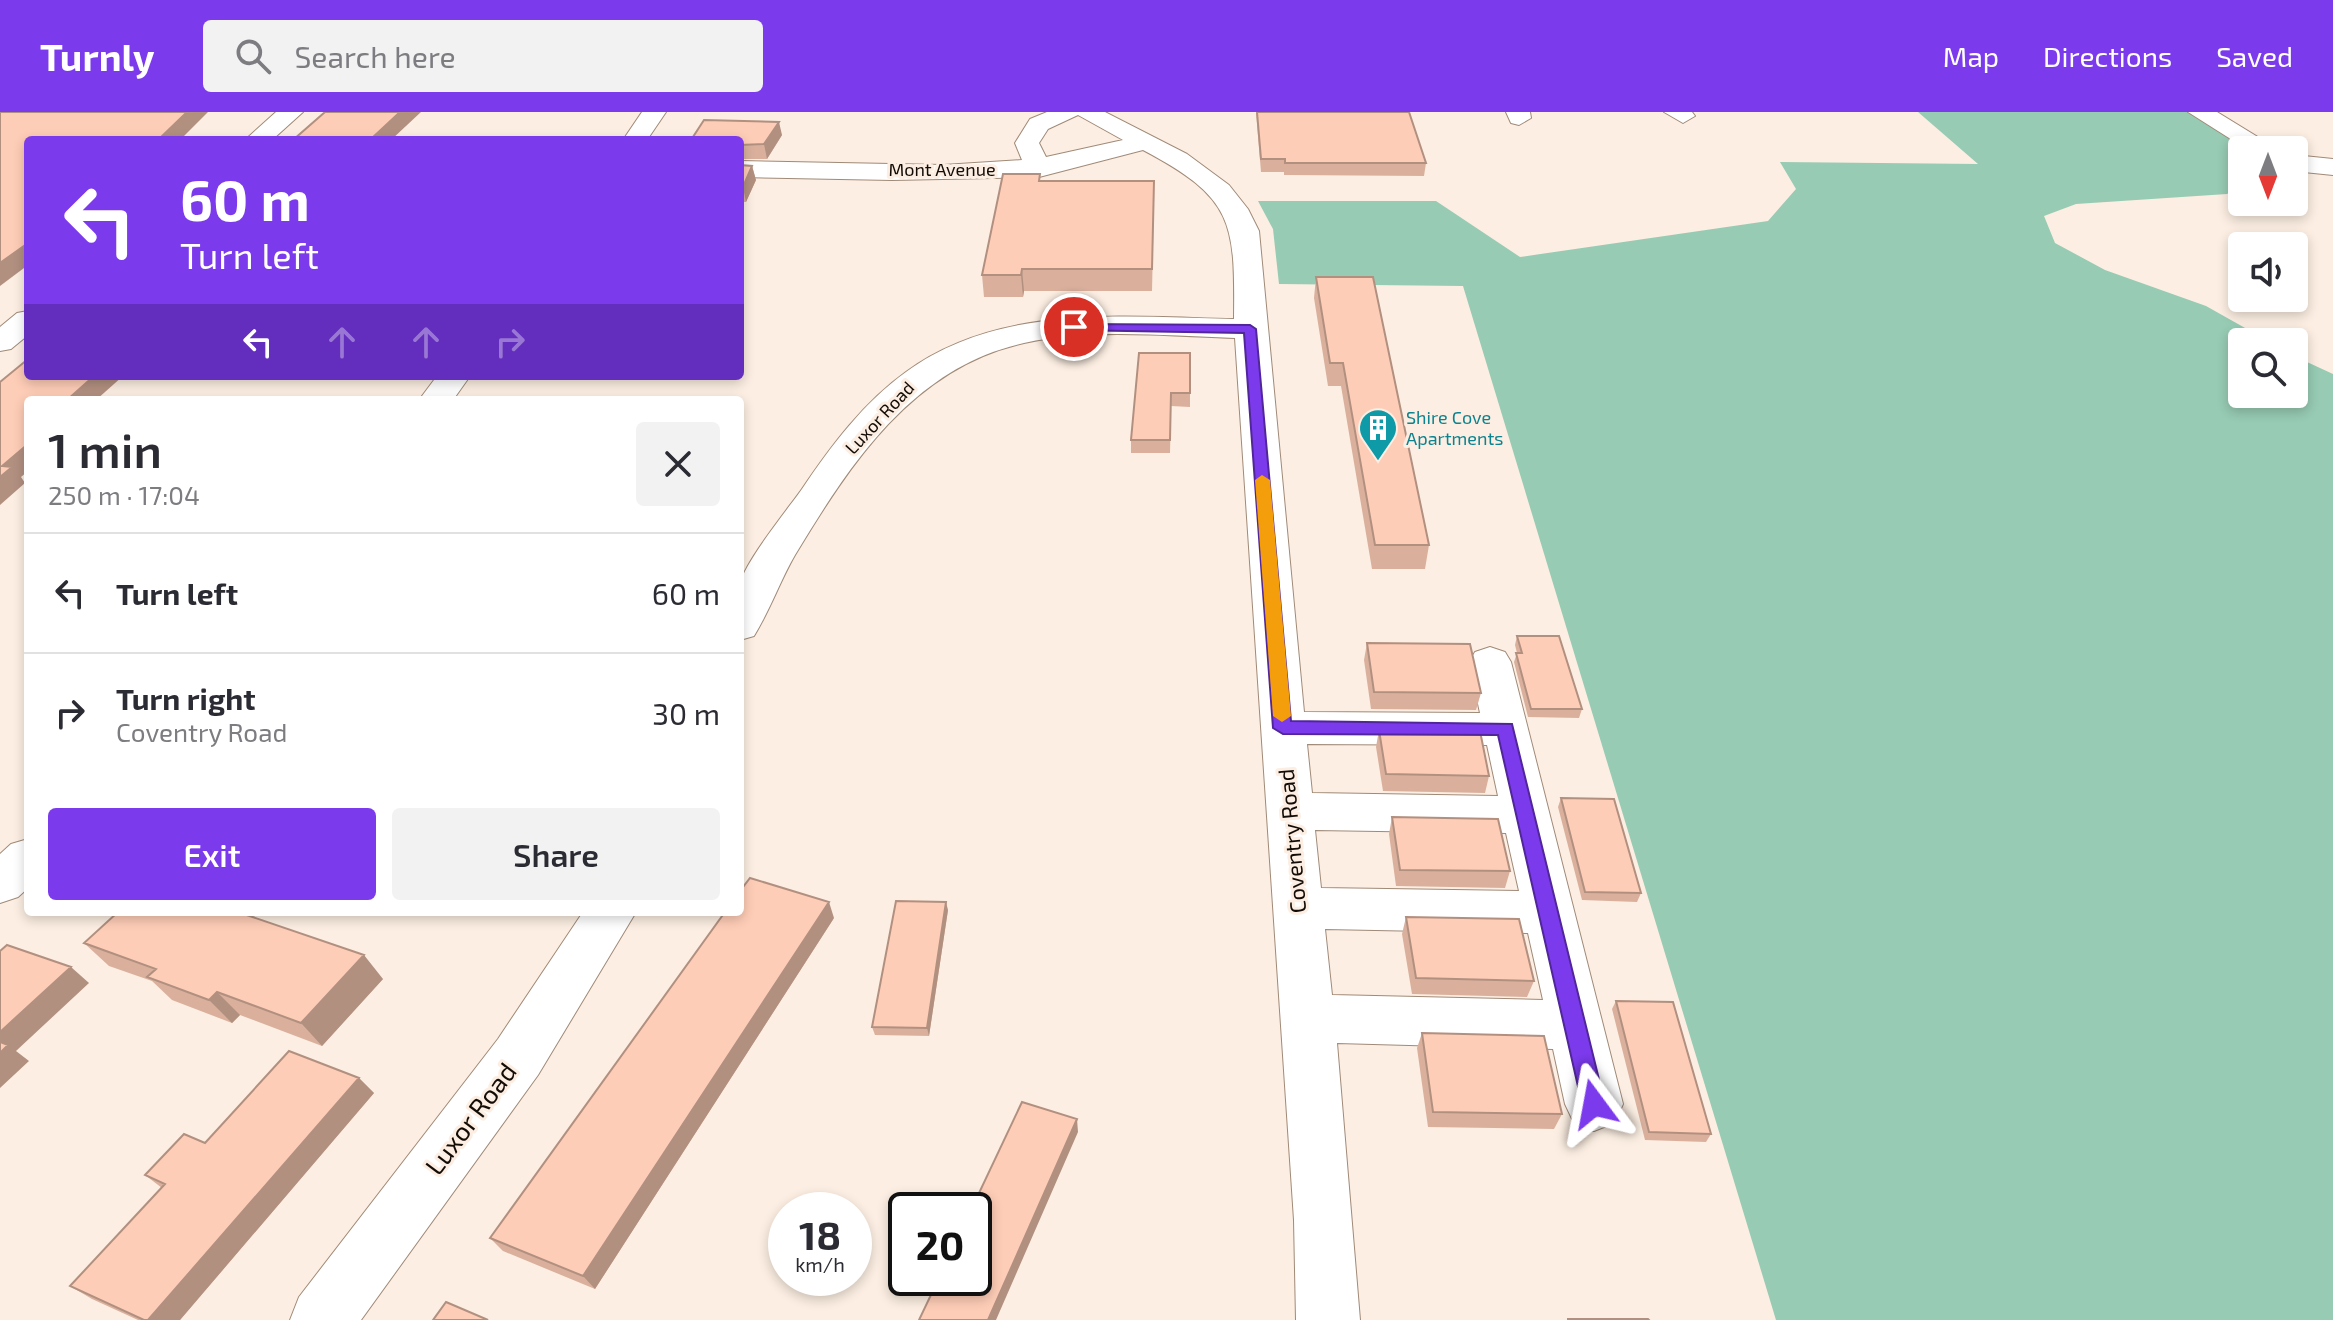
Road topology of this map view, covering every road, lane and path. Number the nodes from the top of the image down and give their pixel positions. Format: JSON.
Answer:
{"nodes":[{"id":1,"x":291,"y":112,"type":"edge"},
{"id":2,"x":654,"y":112,"type":"edge"},
{"id":3,"x":1068,"y":112,"type":"edge"},
{"id":4,"x":1087,"y":112,"type":"edge"},
{"id":5,"x":2200,"y":112,"type":"edge"},
{"id":6,"x":262,"y":136,"type":"edge"},
{"id":7,"x":638,"y":136,"type":"edge"},
{"id":8,"x":2242,"y":136,"type":"edge"},
{"id":9,"x":1141,"y":143,"type":"junction"},
{"id":10,"x":2308,"y":164,"type":"edge"},
{"id":11,"x":2333,"y":167,"type":"edge"},
{"id":12,"x":744,"y":169,"type":"edge"},
{"id":13,"x":1039,"y":169,"type":"junction"},
{"id":14,"x":24,"y":323,"type":"edge"},
{"id":15,"x":1250,"y":329,"type":"junction"},
{"id":16,"x":0,"y":342,"type":"edge"},
{"id":17,"x":744,"y":616,"type":"edge"},
{"id":18,"x":1490,"y":662,"type":"dead end"},
{"id":19,"x":1283,"y":728,"type":"junction"},
{"id":20,"x":1506,"y":729,"type":"junction"},
{"id":21,"x":1290,"y":811,"type":"junction"},
{"id":22,"x":1526,"y":815,"type":"junction"},
{"id":23,"x":24,"y":862,"type":"edge"},
{"id":24,"x":0,"y":883,"type":"edge"},
{"id":25,"x":1298,"y":908,"type":"junction"},
{"id":26,"x":1549,"y":912,"type":"junction"},
{"id":27,"x":608,"y":916,"type":"edge"},
{"id":28,"x":1307,"y":1018,"type":"junction"},
{"id":29,"x":1575,"y":1025,"type":"junction"},
{"id":30,"x":1594,"y":1104,"type":"dead end"},
{"id":31,"x":322,"y":1320,"type":"edge"},
{"id":32,"x":1328,"y":1320,"type":"edge"}],
"edges":[{"from":1,"to":6,"type":"street"},
{"from":2,"to":7,"type":"street"},
{"from":3,"to":13,"type":"street"},
{"from":4,"to":9,"type":"street","name":"Coventry Road"},
{"from":5,"to":8,"type":"street"},
{"from":9,"to":13,"type":"street","name":"Mont Avenue"},
{"from":9,"to":15,"type":"street","name":"Coventry Road"},
{"from":10,"to":11,"type":"street"},
{"from":12,"to":13,"type":"street","name":"Mont Avenue"},
{"from":14,"to":16,"type":"street"},
{"from":15,"to":17,"type":"street","name":"Luxor Road"},
{"from":15,"to":19,"type":"street","name":"Coventry Road"},
{"from":18,"to":20,"type":"street"},
{"from":19,"to":20,"type":"street"},
{"from":19,"to":21,"type":"street","name":"Coventry Road"},
{"from":20,"to":22,"type":"street"},
{"from":21,"to":22,"type":"street"},
{"from":21,"to":25,"type":"street","name":"Coventry Road"},
{"from":22,"to":26,"type":"street"},
{"from":23,"to":24,"type":"street"},
{"from":25,"to":26,"type":"street"},
{"from":25,"to":28,"type":"street","name":"Coventry Road"},
{"from":26,"to":29,"type":"street"},
{"from":27,"to":31,"type":"street","name":"Luxor Road"},
{"from":28,"to":29,"type":"street"},
{"from":28,"to":32,"type":"street","name":"Coventry Road"},
{"from":29,"to":30,"type":"street"}]}
